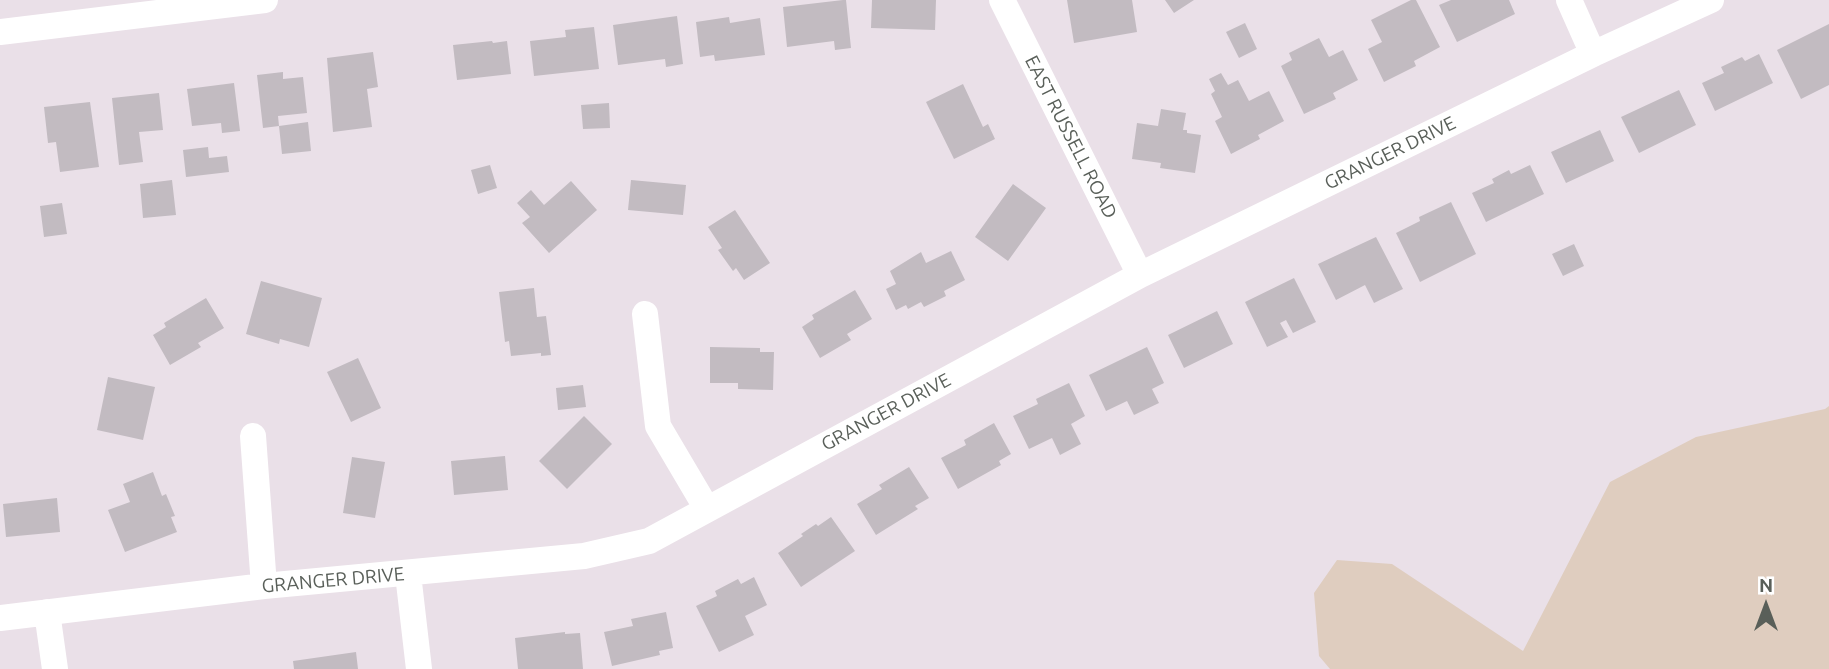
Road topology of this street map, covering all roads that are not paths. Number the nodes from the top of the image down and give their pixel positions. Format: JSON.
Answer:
{"nodes":[{"id":1,"x":265,"y":0,"type":"edge"},
{"id":2,"x":1002,"y":0,"type":"edge"},
{"id":3,"x":1569,"y":0,"type":"edge"},
{"id":4,"x":1712,"y":0,"type":"edge"},
{"id":5,"x":0,"y":32,"type":"edge"},
{"id":6,"x":1593,"y":54,"type":"junction"},
{"id":7,"x":1140,"y":275,"type":"junction"},
{"id":8,"x":645,"y":314,"type":"dead end"},
{"id":9,"x":253,"y":436,"type":"dead end"},
{"id":10,"x":707,"y":509,"type":"junction"},
{"id":11,"x":408,"y":573,"type":"junction"},
{"id":12,"x":264,"y":586,"type":"junction"},
{"id":13,"x":47,"y":612,"type":"junction"},
{"id":14,"x":0,"y":618,"type":"edge"},
{"id":15,"x":55,"y":669,"type":"edge"},
{"id":16,"x":419,"y":669,"type":"edge"}],
"edges":[{"from":1,"to":5,"type":"street"},
{"from":2,"to":7,"type":"street","name":"EAST RUSSELL ROAD"},
{"from":3,"to":6,"type":"street"},
{"from":4,"to":6,"type":"street","name":"GRANGER DRIVE"},
{"from":6,"to":7,"type":"street","name":"GRANGER DRIVE"},
{"from":7,"to":10,"type":"street","name":"GRANGER DRIVE"},
{"from":8,"to":10,"type":"street"},
{"from":9,"to":12,"type":"street"},
{"from":10,"to":11,"type":"street","name":"GRANGER DRIVE"},
{"from":11,"to":12,"type":"street","name":"GRANGER DRIVE"},
{"from":11,"to":16,"type":"street"},
{"from":12,"to":13,"type":"street","name":"GRANGER DRIVE"},
{"from":13,"to":14,"type":"street","name":"GRANGER DRIVE"},
{"from":13,"to":15,"type":"street"}]}
